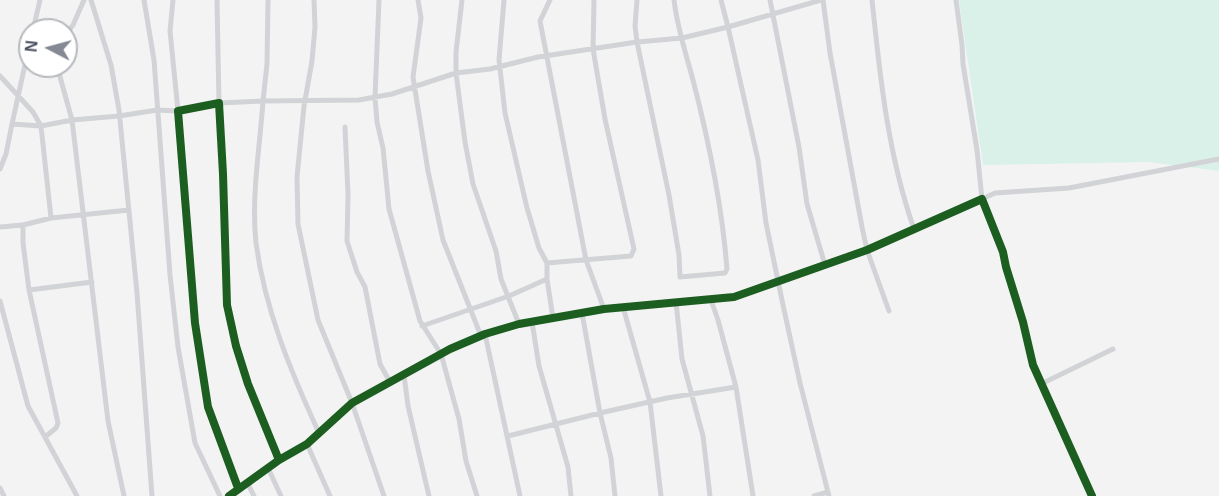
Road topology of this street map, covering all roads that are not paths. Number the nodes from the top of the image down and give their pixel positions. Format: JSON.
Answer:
{"nodes":[{"id":1,"x":40,"y":0,"type":"edge"},
{"id":2,"x":84,"y":0,"type":"edge"},
{"id":3,"x":91,"y":0,"type":"edge"},
{"id":4,"x":144,"y":0,"type":"edge"},
{"id":5,"x":173,"y":0,"type":"edge"},
{"id":6,"x":217,"y":0,"type":"edge"},
{"id":7,"x":268,"y":0,"type":"edge"},
{"id":8,"x":314,"y":0,"type":"edge"},
{"id":9,"x":379,"y":0,"type":"edge"},
{"id":10,"x":418,"y":0,"type":"edge"},
{"id":11,"x":462,"y":0,"type":"edge"},
{"id":12,"x":504,"y":0,"type":"edge"},
{"id":13,"x":550,"y":0,"type":"edge"},
{"id":14,"x":594,"y":0,"type":"edge"},
{"id":15,"x":637,"y":0,"type":"edge"},
{"id":16,"x":674,"y":0,"type":"edge"},
{"id":17,"x":721,"y":0,"type":"edge"},
{"id":18,"x":770,"y":0,"type":"edge"},
{"id":19,"x":822,"y":0,"type":"edge"},
{"id":20,"x":872,"y":0,"type":"edge"},
{"id":21,"x":956,"y":0,"type":"edge"},
{"id":22,"x":773,"y":15,"type":"junction"},
{"id":23,"x":36,"y":18,"type":"edge"},
{"id":24,"x":76,"y":18,"type":"edge"},
{"id":25,"x":728,"y":27,"type":"junction"},
{"id":26,"x":682,"y":38,"type":"junction"},
{"id":27,"x":637,"y":42,"type":"junction"},
{"id":28,"x":593,"y":49,"type":"junction"},
{"id":29,"x":548,"y":56,"type":"junction"},
{"id":30,"x":501,"y":67,"type":"junction"},
{"id":31,"x":456,"y":73,"type":"junction"},
{"id":32,"x":0,"y":76,"type":"edge"},
{"id":33,"x":22,"y":78,"type":"edge"},
{"id":34,"x":60,"y":78,"type":"edge"},
{"id":35,"x":414,"y":86,"type":"junction"},
{"id":36,"x":18,"y":96,"type":"junction"},
{"id":37,"x":375,"y":97,"type":"junction"},
{"id":38,"x":263,"y":101,"type":"junction"},
{"id":39,"x":305,"y":101,"type":"junction"},
{"id":40,"x":219,"y":103,"type":"junction"},
{"id":41,"x":157,"y":110,"type":"junction"},
{"id":42,"x":178,"y":111,"type":"junction"},
{"id":43,"x":119,"y":116,"type":"junction"},
{"id":44,"x":72,"y":120,"type":"junction"},
{"id":45,"x":12,"y":124,"type":"junction"},
{"id":46,"x":41,"y":126,"type":"junction"},
{"id":47,"x":345,"y":127,"type":"dead end"},
{"id":48,"x":1219,"y":159,"type":"edge"},
{"id":49,"x":0,"y":169,"type":"edge"},
{"id":50,"x":982,"y":199,"type":"junction"},
{"id":51,"x":129,"y":210,"type":"junction"},
{"id":52,"x":84,"y":213,"type":"junction"},
{"id":53,"x":51,"y":218,"type":"junction"},
{"id":54,"x":24,"y":225,"type":"junction"},
{"id":55,"x":0,"y":227,"type":"edge"},
{"id":56,"x":914,"y":229,"type":"junction"},
{"id":57,"x":867,"y":250,"type":"junction"},
{"id":58,"x":586,"y":260,"type":"junction"},
{"id":59,"x":547,"y":263,"type":"junction"},
{"id":60,"x":825,"y":265,"type":"junction"},
{"id":61,"x":547,"y":279,"type":"junction"},
{"id":62,"x":778,"y":280,"type":"junction"},
{"id":63,"x":92,"y":282,"type":"junction"},
{"id":64,"x":29,"y":290,"type":"junction"},
{"id":65,"x":509,"y":296,"type":"junction"},
{"id":66,"x":711,"y":300,"type":"junction"},
{"id":67,"x":0,"y":301,"type":"edge"},
{"id":68,"x":676,"y":302,"type":"junction"},
{"id":69,"x":623,"y":307,"type":"junction"},
{"id":70,"x":470,"y":308,"type":"junction"},
{"id":71,"x":604,"y":309,"type":"junction"},
{"id":72,"x":889,"y":311,"type":"dead end"},
{"id":73,"x":582,"y":313,"type":"junction"},
{"id":74,"x":553,"y":318,"type":"junction"},
{"id":75,"x":532,"y":322,"type":"junction"},
{"id":76,"x":519,"y":324,"type":"junction"},
{"id":77,"x":422,"y":326,"type":"junction"},
{"id":78,"x":483,"y":335,"type":"junction"},
{"id":79,"x":1113,"y":349,"type":"dead end"},
{"id":80,"x":441,"y":354,"type":"junction"},
{"id":81,"x":404,"y":375,"type":"junction"},
{"id":82,"x":390,"y":382,"type":"junction"},
{"id":83,"x":1041,"y":384,"type":"junction"},
{"id":84,"x":736,"y":387,"type":"junction"},
{"id":85,"x":692,"y":393,"type":"junction"},
{"id":86,"x":650,"y":402,"type":"junction"},
{"id":87,"x":352,"y":403,"type":"junction"},
{"id":88,"x":600,"y":412,"type":"junction"},
{"id":89,"x":555,"y":424,"type":"junction"},
{"id":90,"x":319,"y":434,"type":"junction"},
{"id":91,"x":508,"y":436,"type":"junction"},
{"id":92,"x":45,"y":437,"type":"junction"},
{"id":93,"x":307,"y":444,"type":"junction"},
{"id":94,"x":279,"y":460,"type":"junction"},
{"id":95,"x":268,"y":468,"type":"junction"},
{"id":96,"x":247,"y":482,"type":"junction"},
{"id":97,"x":0,"y":488,"type":"edge"},
{"id":98,"x":238,"y":488,"type":"junction"},
{"id":99,"x":828,"y":494,"type":"edge"},
{"id":100,"x":4,"y":496,"type":"edge"},
{"id":101,"x":77,"y":496,"type":"edge"},
{"id":102,"x":124,"y":496,"type":"edge"},
{"id":103,"x":152,"y":496,"type":"edge"},
{"id":104,"x":220,"y":496,"type":"edge"},
{"id":105,"x":229,"y":496,"type":"edge"},
{"id":106,"x":254,"y":496,"type":"edge"},
{"id":107,"x":281,"y":496,"type":"edge"},
{"id":108,"x":330,"y":496,"type":"edge"},
{"id":109,"x":384,"y":496,"type":"edge"},
{"id":110,"x":429,"y":496,"type":"edge"},
{"id":111,"x":477,"y":496,"type":"edge"},
{"id":112,"x":520,"y":496,"type":"edge"},
{"id":113,"x":571,"y":496,"type":"edge"},
{"id":114,"x":615,"y":496,"type":"edge"},
{"id":115,"x":661,"y":496,"type":"edge"},
{"id":116,"x":710,"y":496,"type":"edge"},
{"id":117,"x":753,"y":496,"type":"edge"},
{"id":118,"x":814,"y":496,"type":"edge"},
{"id":119,"x":1092,"y":496,"type":"edge"}],
"edges":[{"from":1,"to":23,"type":"street"},
{"from":2,"to":24,"type":"street"},
{"from":3,"to":43,"type":"street"},
{"from":4,"to":41,"type":"street"},
{"from":5,"to":42,"type":"street"},
{"from":6,"to":40,"type":"street"},
{"from":7,"to":38,"type":"street"},
{"from":8,"to":39,"type":"street"},
{"from":9,"to":37,"type":"street"},
{"from":10,"to":35,"type":"street"},
{"from":11,"to":31,"type":"street"},
{"from":12,"to":30,"type":"street"},
{"from":13,"to":29,"type":"street"},
{"from":14,"to":28,"type":"street"},
{"from":15,"to":27,"type":"street"},
{"from":16,"to":26,"type":"street"},
{"from":17,"to":25,"type":"street"},
{"from":18,"to":22,"type":"street"},
{"from":19,"to":22,"type":"street"},
{"from":19,"to":57,"type":"street"},
{"from":20,"to":56,"type":"street"},
{"from":21,"to":50,"type":"street"},
{"from":22,"to":25,"type":"street"},
{"from":22,"to":60,"type":"street"},
{"from":25,"to":26,"type":"street"},
{"from":25,"to":62,"type":"street"},
{"from":26,"to":27,"type":"street"},
{"from":26,"to":27,"type":"street"},
{"from":27,"to":28,"type":"street"},
{"from":28,"to":29,"type":"street"},
{"from":28,"to":58,"type":"street"},
{"from":29,"to":30,"type":"street"},
{"from":29,"to":58,"type":"street"},
{"from":30,"to":31,"type":"street"},
{"from":30,"to":59,"type":"street"},
{"from":31,"to":35,"type":"street"},
{"from":31,"to":65,"type":"street"},
{"from":32,"to":36,"type":"street"},
{"from":33,"to":36,"type":"street"},
{"from":34,"to":44,"type":"street"},
{"from":35,"to":37,"type":"street"},
{"from":35,"to":70,"type":"street"},
{"from":36,"to":45,"type":"street"},
{"from":36,"to":46,"type":"street"},
{"from":37,"to":39,"type":"street"},
{"from":37,"to":77,"type":"street"},
{"from":38,"to":39,"type":"street"},
{"from":38,"to":40,"type":"street"},
{"from":38,"to":90,"type":"street"},
{"from":39,"to":87,"type":"street"},
{"from":40,"to":42,"type":"street"},
{"from":40,"to":94,"type":"street"},
{"from":41,"to":42,"type":"street"},
{"from":41,"to":43,"type":"street"},
{"from":41,"to":104,"type":"street"},
{"from":42,"to":98,"type":"street"},
{"from":43,"to":44,"type":"street"},
{"from":43,"to":51,"type":"street"},
{"from":44,"to":46,"type":"street"},
{"from":44,"to":52,"type":"street"},
{"from":45,"to":46,"type":"street"},
{"from":45,"to":49,"type":"street"},
{"from":46,"to":53,"type":"street"},
{"from":47,"to":82,"type":"street"},
{"from":48,"to":50,"type":"street"},
{"from":50,"to":56,"type":"street"},
{"from":50,"to":83,"type":"street"},
{"from":51,"to":52,"type":"street"},
{"from":51,"to":103,"type":"street"},
{"from":52,"to":53,"type":"street"},
{"from":52,"to":63,"type":"street"},
{"from":53,"to":54,"type":"street"},
{"from":54,"to":55,"type":"street"},
{"from":54,"to":64,"type":"street"},
{"from":56,"to":57,"type":"street"},
{"from":57,"to":60,"type":"street"},
{"from":57,"to":72,"type":"street"},
{"from":58,"to":59,"type":"street"},
{"from":58,"to":71,"type":"street"},
{"from":59,"to":61,"type":"street"},
{"from":60,"to":62,"type":"street"},
{"from":61,"to":65,"type":"street"},
{"from":61,"to":74,"type":"street"},
{"from":62,"to":66,"type":"street"},
{"from":62,"to":99,"type":"street"},
{"from":63,"to":64,"type":"street"},
{"from":63,"to":102,"type":"street"},
{"from":64,"to":92,"type":"street"},
{"from":65,"to":70,"type":"street"},
{"from":65,"to":76,"type":"street"},
{"from":66,"to":68,"type":"street"},
{"from":66,"to":84,"type":"street"},
{"from":67,"to":92,"type":"street"},
{"from":68,"to":69,"type":"street"},
{"from":68,"to":85,"type":"street"},
{"from":69,"to":71,"type":"street"},
{"from":69,"to":86,"type":"street"},
{"from":70,"to":77,"type":"street"},
{"from":70,"to":78,"type":"street"},
{"from":71,"to":73,"type":"street"},
{"from":73,"to":74,"type":"street"},
{"from":73,"to":88,"type":"street"},
{"from":74,"to":75,"type":"street"},
{"from":75,"to":76,"type":"street"},
{"from":75,"to":89,"type":"street"},
{"from":76,"to":78,"type":"street"},
{"from":77,"to":80,"type":"street"},
{"from":78,"to":80,"type":"street"},
{"from":78,"to":91,"type":"street"},
{"from":79,"to":83,"type":"street"},
{"from":80,"to":81,"type":"street"},
{"from":80,"to":111,"type":"street"},
{"from":81,"to":82,"type":"street"},
{"from":81,"to":110,"type":"street"},
{"from":82,"to":87,"type":"street"},
{"from":83,"to":119,"type":"street"},
{"from":84,"to":85,"type":"street"},
{"from":84,"to":117,"type":"street"},
{"from":85,"to":86,"type":"street"},
{"from":85,"to":116,"type":"street"},
{"from":86,"to":88,"type":"street"},
{"from":86,"to":115,"type":"street"},
{"from":87,"to":90,"type":"street"},
{"from":87,"to":109,"type":"street"},
{"from":88,"to":89,"type":"street"},
{"from":88,"to":114,"type":"street"},
{"from":89,"to":91,"type":"street"},
{"from":89,"to":113,"type":"street"},
{"from":90,"to":93,"type":"street"},
{"from":91,"to":112,"type":"street"},
{"from":92,"to":101,"type":"street"},
{"from":93,"to":94,"type":"street"},
{"from":93,"to":108,"type":"street"},
{"from":94,"to":95,"type":"street"},
{"from":95,"to":96,"type":"street"},
{"from":95,"to":107,"type":"street"},
{"from":96,"to":98,"type":"street"},
{"from":96,"to":106,"type":"street"},
{"from":97,"to":100,"type":"street"},
{"from":98,"to":105,"type":"street"},
{"from":99,"to":118,"type":"street"}]}
